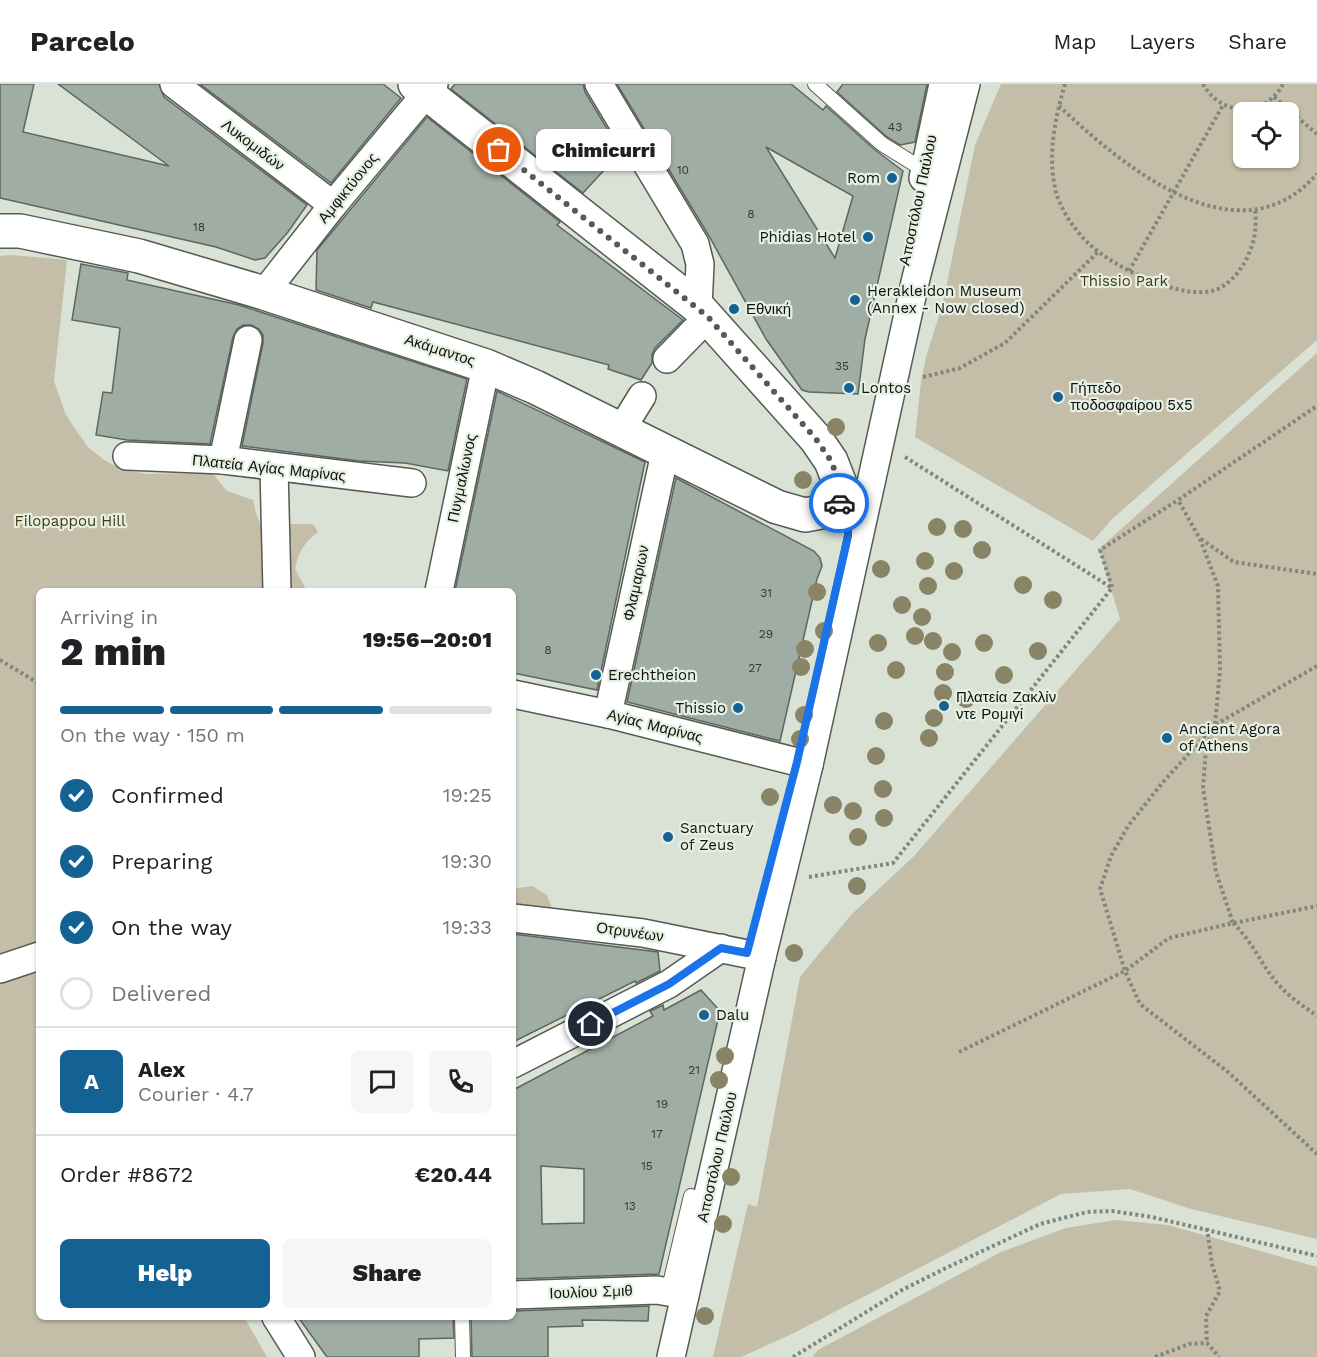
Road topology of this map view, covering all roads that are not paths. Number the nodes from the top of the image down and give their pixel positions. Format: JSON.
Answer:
{"nodes":[{"id":1,"x":174,"y":84,"type":"edge"},
{"id":2,"x":599,"y":84,"type":"edge"},
{"id":3,"x":815,"y":84,"type":"edge"},
{"id":4,"x":943,"y":84,"type":"edge"},
{"id":5,"x":966,"y":84,"type":"edge"},
{"id":6,"x":425,"y":87,"type":"edge"},
{"id":7,"x":924,"y":170,"type":"junction"},
{"id":8,"x":333,"y":205,"type":"junction"},
{"id":9,"x":7,"y":230,"type":"edge"},
{"id":10,"x":264,"y":293,"type":"junction"},
{"id":11,"x":703,"y":312,"type":"junction"},
{"id":12,"x":248,"y":340,"type":"dead end"},
{"id":13,"x":668,"y":359,"type":"dead end"},
{"id":14,"x":486,"y":366,"type":"junction"},
{"id":15,"x":642,"y":396,"type":"dead end"},
{"id":16,"x":621,"y":430,"type":"junction"},
{"id":17,"x":665,"y":453,"type":"junction"},
{"id":18,"x":127,"y":456,"type":"dead end"},
{"id":19,"x":224,"y":460,"type":"junction"},
{"id":20,"x":274,"y":468,"type":"junction"},
{"id":21,"x":412,"y":483,"type":"dead end"},
{"id":22,"x":837,"y":491,"type":"junction"},
{"id":23,"x":277,"y":588,"type":"edge"},
{"id":24,"x":440,"y":588,"type":"edge"},
{"id":25,"x":516,"y":695,"type":"edge"},
{"id":26,"x":608,"y":714,"type":"junction"},
{"id":27,"x":803,"y":763,"type":"junction"},
{"id":28,"x":516,"y":918,"type":"edge"},
{"id":29,"x":743,"y":953,"type":"junction"},
{"id":30,"x":36,"y":957,"type":"edge"},
{"id":31,"x":0,"y":969,"type":"edge"},
{"id":32,"x":516,"y":1062,"type":"edge"},
{"id":33,"x":691,"y":1196,"type":"dead end"},
{"id":34,"x":677,"y":1294,"type":"junction"},
{"id":35,"x":516,"y":1295,"type":"edge"},
{"id":36,"x":278,"y":1320,"type":"edge"},
{"id":37,"x":462,"y":1320,"type":"edge"},
{"id":38,"x":301,"y":1357,"type":"edge"},
{"id":39,"x":463,"y":1357,"type":"edge"},
{"id":40,"x":671,"y":1357,"type":"edge"}],
"edges":[{"from":1,"to":8,"type":"street","name":"Λυκομιδών"},
{"from":2,"to":11,"type":"street"},
{"from":3,"to":7,"type":"lane"},
{"from":4,"to":7,"type":"street","name":"Αποστόλου Παύλου"},
{"from":5,"to":27,"type":"street"},
{"from":6,"to":8,"type":"street","name":"Αμφικτύονος"},
{"from":6,"to":11,"type":"street"},
{"from":7,"to":22,"type":"street","name":"Αποστόλου Παύλου"},
{"from":8,"to":10,"type":"street","name":"Αμφικτύονος"},
{"from":9,"to":10,"type":"street","name":"Ακάμαντος"},
{"from":10,"to":14,"type":"street","name":"Ακάμαντος"},
{"from":11,"to":13,"type":"street"},
{"from":11,"to":22,"type":"street"},
{"from":12,"to":19,"type":"street"},
{"from":14,"to":16,"type":"street","name":"Ακάμαντος"},
{"from":14,"to":24,"type":"street","name":"Πυγμαλίωνος"},
{"from":15,"to":16,"type":"street"},
{"from":16,"to":17,"type":"street","name":"Ακάμαντος"},
{"from":17,"to":22,"type":"street","name":"Ακάμαντος"},
{"from":17,"to":26,"type":"street","name":"Φλαμαριων"},
{"from":18,"to":19,"type":"street","name":"Πλατεία Αγίας Μαρίνας"},
{"from":19,"to":20,"type":"street","name":"Πλατεία Αγίας Μαρίνας"},
{"from":20,"to":21,"type":"street","name":"Πλατεία Αγίας Μαρίνας"},
{"from":20,"to":23,"type":"street"},
{"from":22,"to":27,"type":"street","name":"Αποστόλου Παύλου"},
{"from":25,"to":26,"type":"street","name":"Αγίας Μαρίνας"},
{"from":26,"to":27,"type":"street","name":"Αγίας Μαρίνας"},
{"from":27,"to":29,"type":"street","name":"Αποστόλου Παύλου"},
{"from":27,"to":29,"type":"street"},
{"from":28,"to":29,"type":"street","name":"Οτρυνέων"},
{"from":29,"to":32,"type":"street"},
{"from":29,"to":34,"type":"street","name":"Αποστόλου Παύλου"},
{"from":30,"to":31,"type":"street"},
{"from":33,"to":34,"type":"lane"},
{"from":34,"to":35,"type":"street","name":"Ιουλίου Σμιθ"},
{"from":34,"to":40,"type":"street","name":"Αποστόλου Παύλου"},
{"from":36,"to":38,"type":"street"},
{"from":37,"to":39,"type":"lane"}]}
